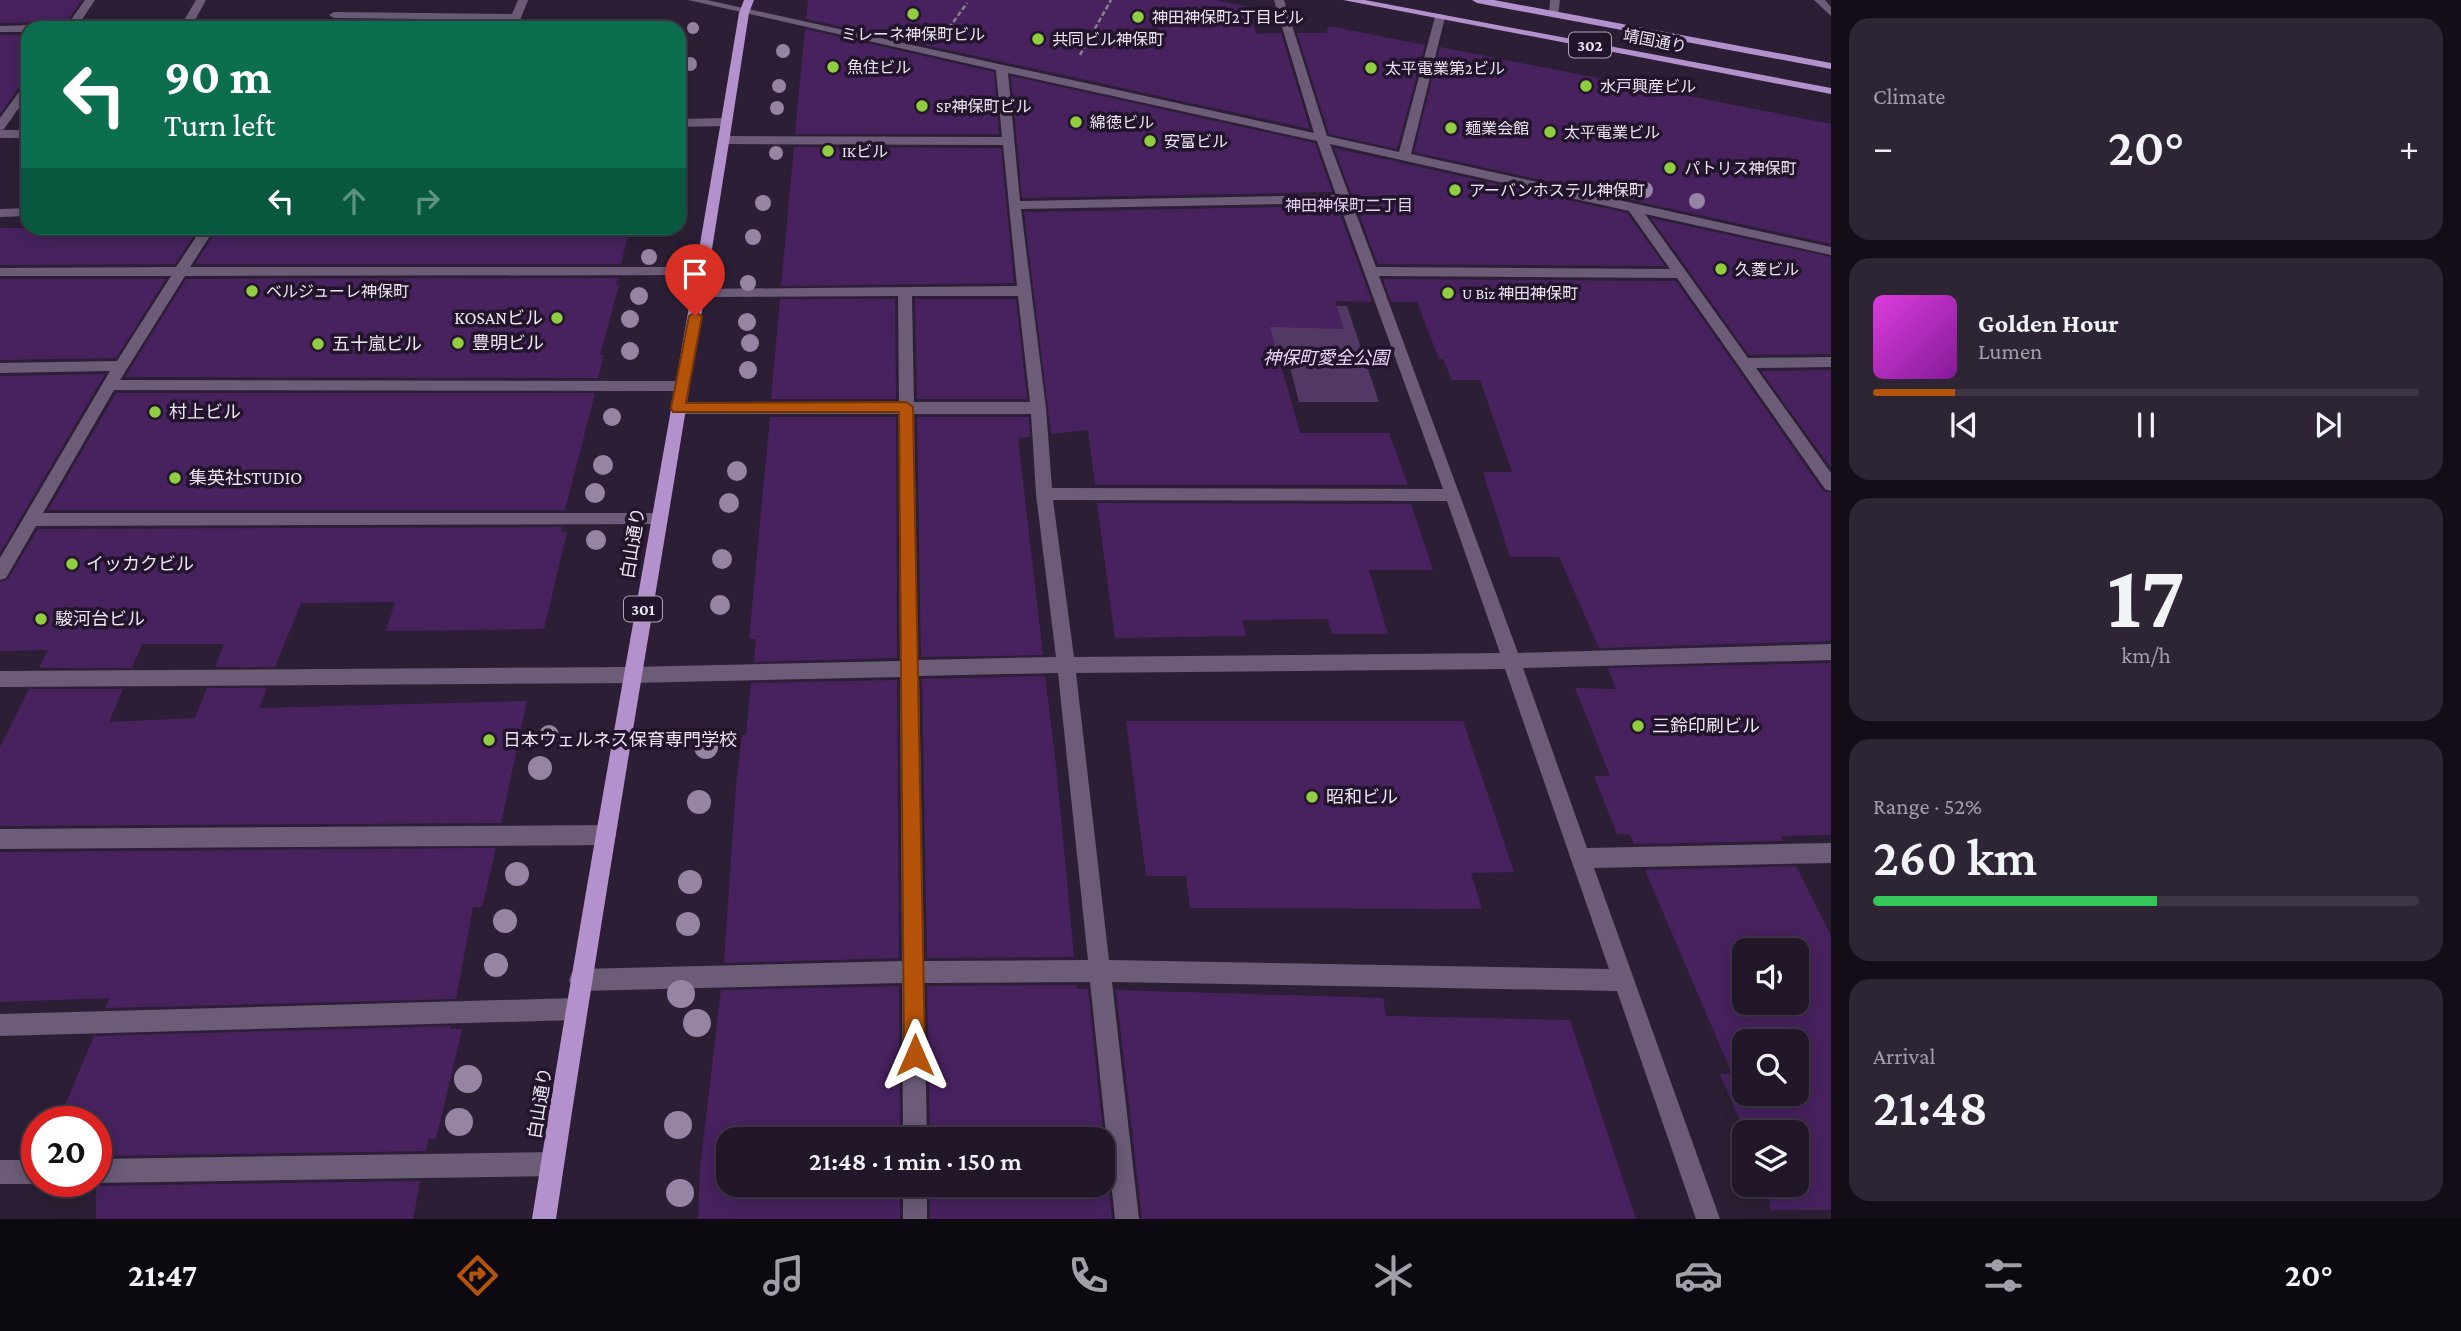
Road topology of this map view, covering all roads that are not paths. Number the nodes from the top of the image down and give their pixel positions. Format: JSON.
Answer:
{"nodes":[{"id":1,"x":90,"y":0,"type":"edge"},
{"id":2,"x":201,"y":0,"type":"edge"},
{"id":3,"x":343,"y":0,"type":"edge"},
{"id":4,"x":523,"y":0,"type":"edge"},
{"id":5,"x":694,"y":0,"type":"edge"},
{"id":6,"x":1279,"y":0,"type":"edge"},
{"id":7,"x":1348,"y":0,"type":"edge"},
{"id":8,"x":1476,"y":0,"type":"edge"},
{"id":9,"x":1555,"y":0,"type":"edge"},
{"id":10,"x":1819,"y":0,"type":"edge"},
{"id":11,"x":747,"y":6,"type":"edge"},
{"id":12,"x":1831,"y":13,"type":"edge"},
{"id":13,"x":1555,"y":14,"type":"junction"},
{"id":14,"x":1440,"y":17,"type":"junction"},
{"id":15,"x":76,"y":21,"type":"edge"},
{"id":16,"x":189,"y":21,"type":"edge"},
{"id":17,"x":331,"y":21,"type":"edge"},
{"id":18,"x":514,"y":21,"type":"edge"},
{"id":19,"x":21,"y":28,"type":"edge"},
{"id":20,"x":0,"y":29,"type":"edge"},
{"id":21,"x":1831,"y":66,"type":"edge"},
{"id":22,"x":1002,"y":69,"type":"junction"},
{"id":23,"x":1831,"y":91,"type":"edge"},
{"id":24,"x":21,"y":98,"type":"edge"},
{"id":25,"x":726,"y":122,"type":"junction"},
{"id":26,"x":686,"y":123,"type":"edge"},
{"id":27,"x":0,"y":126,"type":"edge"},
{"id":28,"x":0,"y":134,"type":"edge"},
{"id":29,"x":21,"y":134,"type":"edge"},
{"id":30,"x":1322,"y":139,"type":"junction"},
{"id":31,"x":723,"y":140,"type":"junction"},
{"id":32,"x":1007,"y":141,"type":"junction"},
{"id":33,"x":1404,"y":157,"type":"junction"},
{"id":34,"x":1345,"y":199,"type":"junction"},
{"id":35,"x":1014,"y":205,"type":"junction"},
{"id":36,"x":1633,"y":207,"type":"junction"},
{"id":37,"x":0,"y":212,"type":"edge"},
{"id":38,"x":21,"y":212,"type":"edge"},
{"id":39,"x":204,"y":235,"type":"edge"},
{"id":40,"x":1831,"y":251,"type":"edge"},
{"id":41,"x":183,"y":270,"type":"junction"},
{"id":42,"x":703,"y":271,"type":"junction"},
{"id":43,"x":1371,"y":271,"type":"junction"},
{"id":44,"x":0,"y":272,"type":"edge"},
{"id":45,"x":1681,"y":274,"type":"junction"},
{"id":46,"x":1024,"y":291,"type":"junction"},
{"id":47,"x":700,"y":292,"type":"junction"},
{"id":48,"x":905,"y":292,"type":"junction"},
{"id":49,"x":1831,"y":362,"type":"edge"},
{"id":50,"x":1746,"y":363,"type":"junction"},
{"id":51,"x":121,"y":366,"type":"junction"},
{"id":52,"x":0,"y":368,"type":"edge"},
{"id":53,"x":111,"y":385,"type":"junction"},
{"id":54,"x":682,"y":386,"type":"junction"},
{"id":55,"x":906,"y":407,"type":"junction"},
{"id":56,"x":678,"y":408,"type":"junction"},
{"id":57,"x":1038,"y":408,"type":"junction"},
{"id":58,"x":1831,"y":485,"type":"edge"},
{"id":59,"x":1044,"y":494,"type":"junction"},
{"id":60,"x":1452,"y":495,"type":"junction"},
{"id":61,"x":658,"y":519,"type":"junction"},
{"id":62,"x":31,"y":520,"type":"junction"},
{"id":63,"x":0,"y":573,"type":"edge"},
{"id":64,"x":1831,"y":652,"type":"edge"},
{"id":65,"x":1510,"y":661,"type":"junction"},
{"id":66,"x":1066,"y":665,"type":"junction"},
{"id":67,"x":912,"y":668,"type":"junction"},
{"id":68,"x":632,"y":675,"type":"junction"},
{"id":69,"x":0,"y":679,"type":"edge"},
{"id":70,"x":606,"y":835,"type":"junction"},
{"id":71,"x":0,"y":839,"type":"edge"},
{"id":72,"x":1831,"y":853,"type":"edge"},
{"id":73,"x":1581,"y":858,"type":"junction"},
{"id":74,"x":1099,"y":971,"type":"junction"},
{"id":75,"x":915,"y":972,"type":"junction"},
{"id":76,"x":580,"y":980,"type":"junction"},
{"id":77,"x":1624,"y":980,"type":"junction"},
{"id":78,"x":576,"y":1009,"type":"junction"},
{"id":79,"x":0,"y":1025,"type":"edge"},
{"id":80,"x":915,"y":1127,"type":"edge"},
{"id":81,"x":552,"y":1164,"type":"junction"},
{"id":82,"x":21,"y":1171,"type":"edge"},
{"id":83,"x":112,"y":1171,"type":"edge"},
{"id":84,"x":0,"y":1172,"type":"edge"},
{"id":85,"x":915,"y":1197,"type":"edge"},
{"id":86,"x":544,"y":1219,"type":"edge"},
{"id":87,"x":915,"y":1219,"type":"edge"},
{"id":88,"x":1127,"y":1219,"type":"edge"},
{"id":89,"x":1708,"y":1219,"type":"edge"}],
"edges":[{"from":1,"to":15,"type":"street"},
{"from":2,"to":16,"type":"street"},
{"from":3,"to":17,"type":"street"},
{"from":4,"to":18,"type":"street"},
{"from":5,"to":11,"type":"street"},
{"from":6,"to":30,"type":"street"},
{"from":7,"to":14,"type":"main road","name":"靖国通り","number":"302"},
{"from":8,"to":13,"type":"main road","name":"靖国通り","number":"302"},
{"from":9,"to":13,"type":"street"},
{"from":10,"to":12,"type":"street"},
{"from":11,"to":22,"type":"street"},
{"from":11,"to":25,"type":"main road","name":"白山通り","number":"301"},
{"from":13,"to":21,"type":"main road","name":"靖国通り","number":"302"},
{"from":14,"to":23,"type":"main road","name":"靖国通り","number":"302"},
{"from":14,"to":33,"type":"street"},
{"from":19,"to":20,"type":"street"},
{"from":22,"to":30,"type":"street"},
{"from":22,"to":32,"type":"street"},
{"from":24,"to":27,"type":"street"},
{"from":25,"to":26,"type":"street"},
{"from":25,"to":31,"type":"main road","name":"白山通り","number":"301"},
{"from":28,"to":29,"type":"street"},
{"from":30,"to":33,"type":"street"},
{"from":30,"to":34,"type":"street"},
{"from":31,"to":32,"type":"street"},
{"from":31,"to":42,"type":"main road","name":"白山通り","number":"301"},
{"from":32,"to":35,"type":"street"},
{"from":33,"to":36,"type":"street"},
{"from":34,"to":35,"type":"street"},
{"from":34,"to":43,"type":"street"},
{"from":35,"to":46,"type":"street"},
{"from":36,"to":40,"type":"street"},
{"from":36,"to":45,"type":"street"},
{"from":37,"to":38,"type":"street"},
{"from":39,"to":41,"type":"street"},
{"from":41,"to":42,"type":"street"},
{"from":41,"to":44,"type":"street"},
{"from":41,"to":51,"type":"street"},
{"from":42,"to":47,"type":"main road","name":"白山通り","number":"301"},
{"from":43,"to":45,"type":"street"},
{"from":43,"to":60,"type":"street"},
{"from":45,"to":50,"type":"street"},
{"from":46,"to":48,"type":"street"},
{"from":46,"to":57,"type":"street"},
{"from":47,"to":48,"type":"street"},
{"from":47,"to":54,"type":"main road","name":"白山通り","number":"301"},
{"from":48,"to":55,"type":"street"},
{"from":49,"to":50,"type":"street"},
{"from":50,"to":58,"type":"street"},
{"from":51,"to":52,"type":"street"},
{"from":51,"to":53,"type":"street"},
{"from":53,"to":54,"type":"street"},
{"from":53,"to":62,"type":"street"},
{"from":54,"to":56,"type":"main road","name":"白山通り","number":"301"},
{"from":55,"to":56,"type":"street"},
{"from":55,"to":57,"type":"street"},
{"from":55,"to":67,"type":"street"},
{"from":56,"to":61,"type":"main road","name":"白山通り","number":"301"},
{"from":57,"to":59,"type":"street"},
{"from":59,"to":60,"type":"street"},
{"from":59,"to":66,"type":"street"},
{"from":60,"to":65,"type":"street"},
{"from":61,"to":62,"type":"street"},
{"from":61,"to":68,"type":"main road","name":"白山通り","number":"301"},
{"from":62,"to":63,"type":"street"},
{"from":64,"to":65,"type":"street"},
{"from":65,"to":66,"type":"street"},
{"from":65,"to":73,"type":"street"},
{"from":66,"to":67,"type":"street"},
{"from":66,"to":74,"type":"street"},
{"from":67,"to":68,"type":"street"},
{"from":67,"to":75,"type":"street"},
{"from":68,"to":69,"type":"street"},
{"from":68,"to":70,"type":"main road","name":"白山通り","number":"301"},
{"from":70,"to":71,"type":"street"},
{"from":70,"to":76,"type":"main road","name":"白山通り","number":"301"},
{"from":72,"to":73,"type":"street"},
{"from":73,"to":77,"type":"street"},
{"from":74,"to":75,"type":"street"},
{"from":74,"to":77,"type":"street"},
{"from":74,"to":88,"type":"street"},
{"from":75,"to":76,"type":"street"},
{"from":75,"to":80,"type":"street"},
{"from":76,"to":78,"type":"main road","name":"白山通り","number":"301"},
{"from":77,"to":89,"type":"street"},
{"from":78,"to":79,"type":"street"},
{"from":78,"to":81,"type":"main road","name":"白山通り","number":"301"},
{"from":81,"to":83,"type":"street"},
{"from":81,"to":86,"type":"main road","name":"白山通り","number":"301"},
{"from":82,"to":84,"type":"street"},
{"from":85,"to":87,"type":"street"}]}
